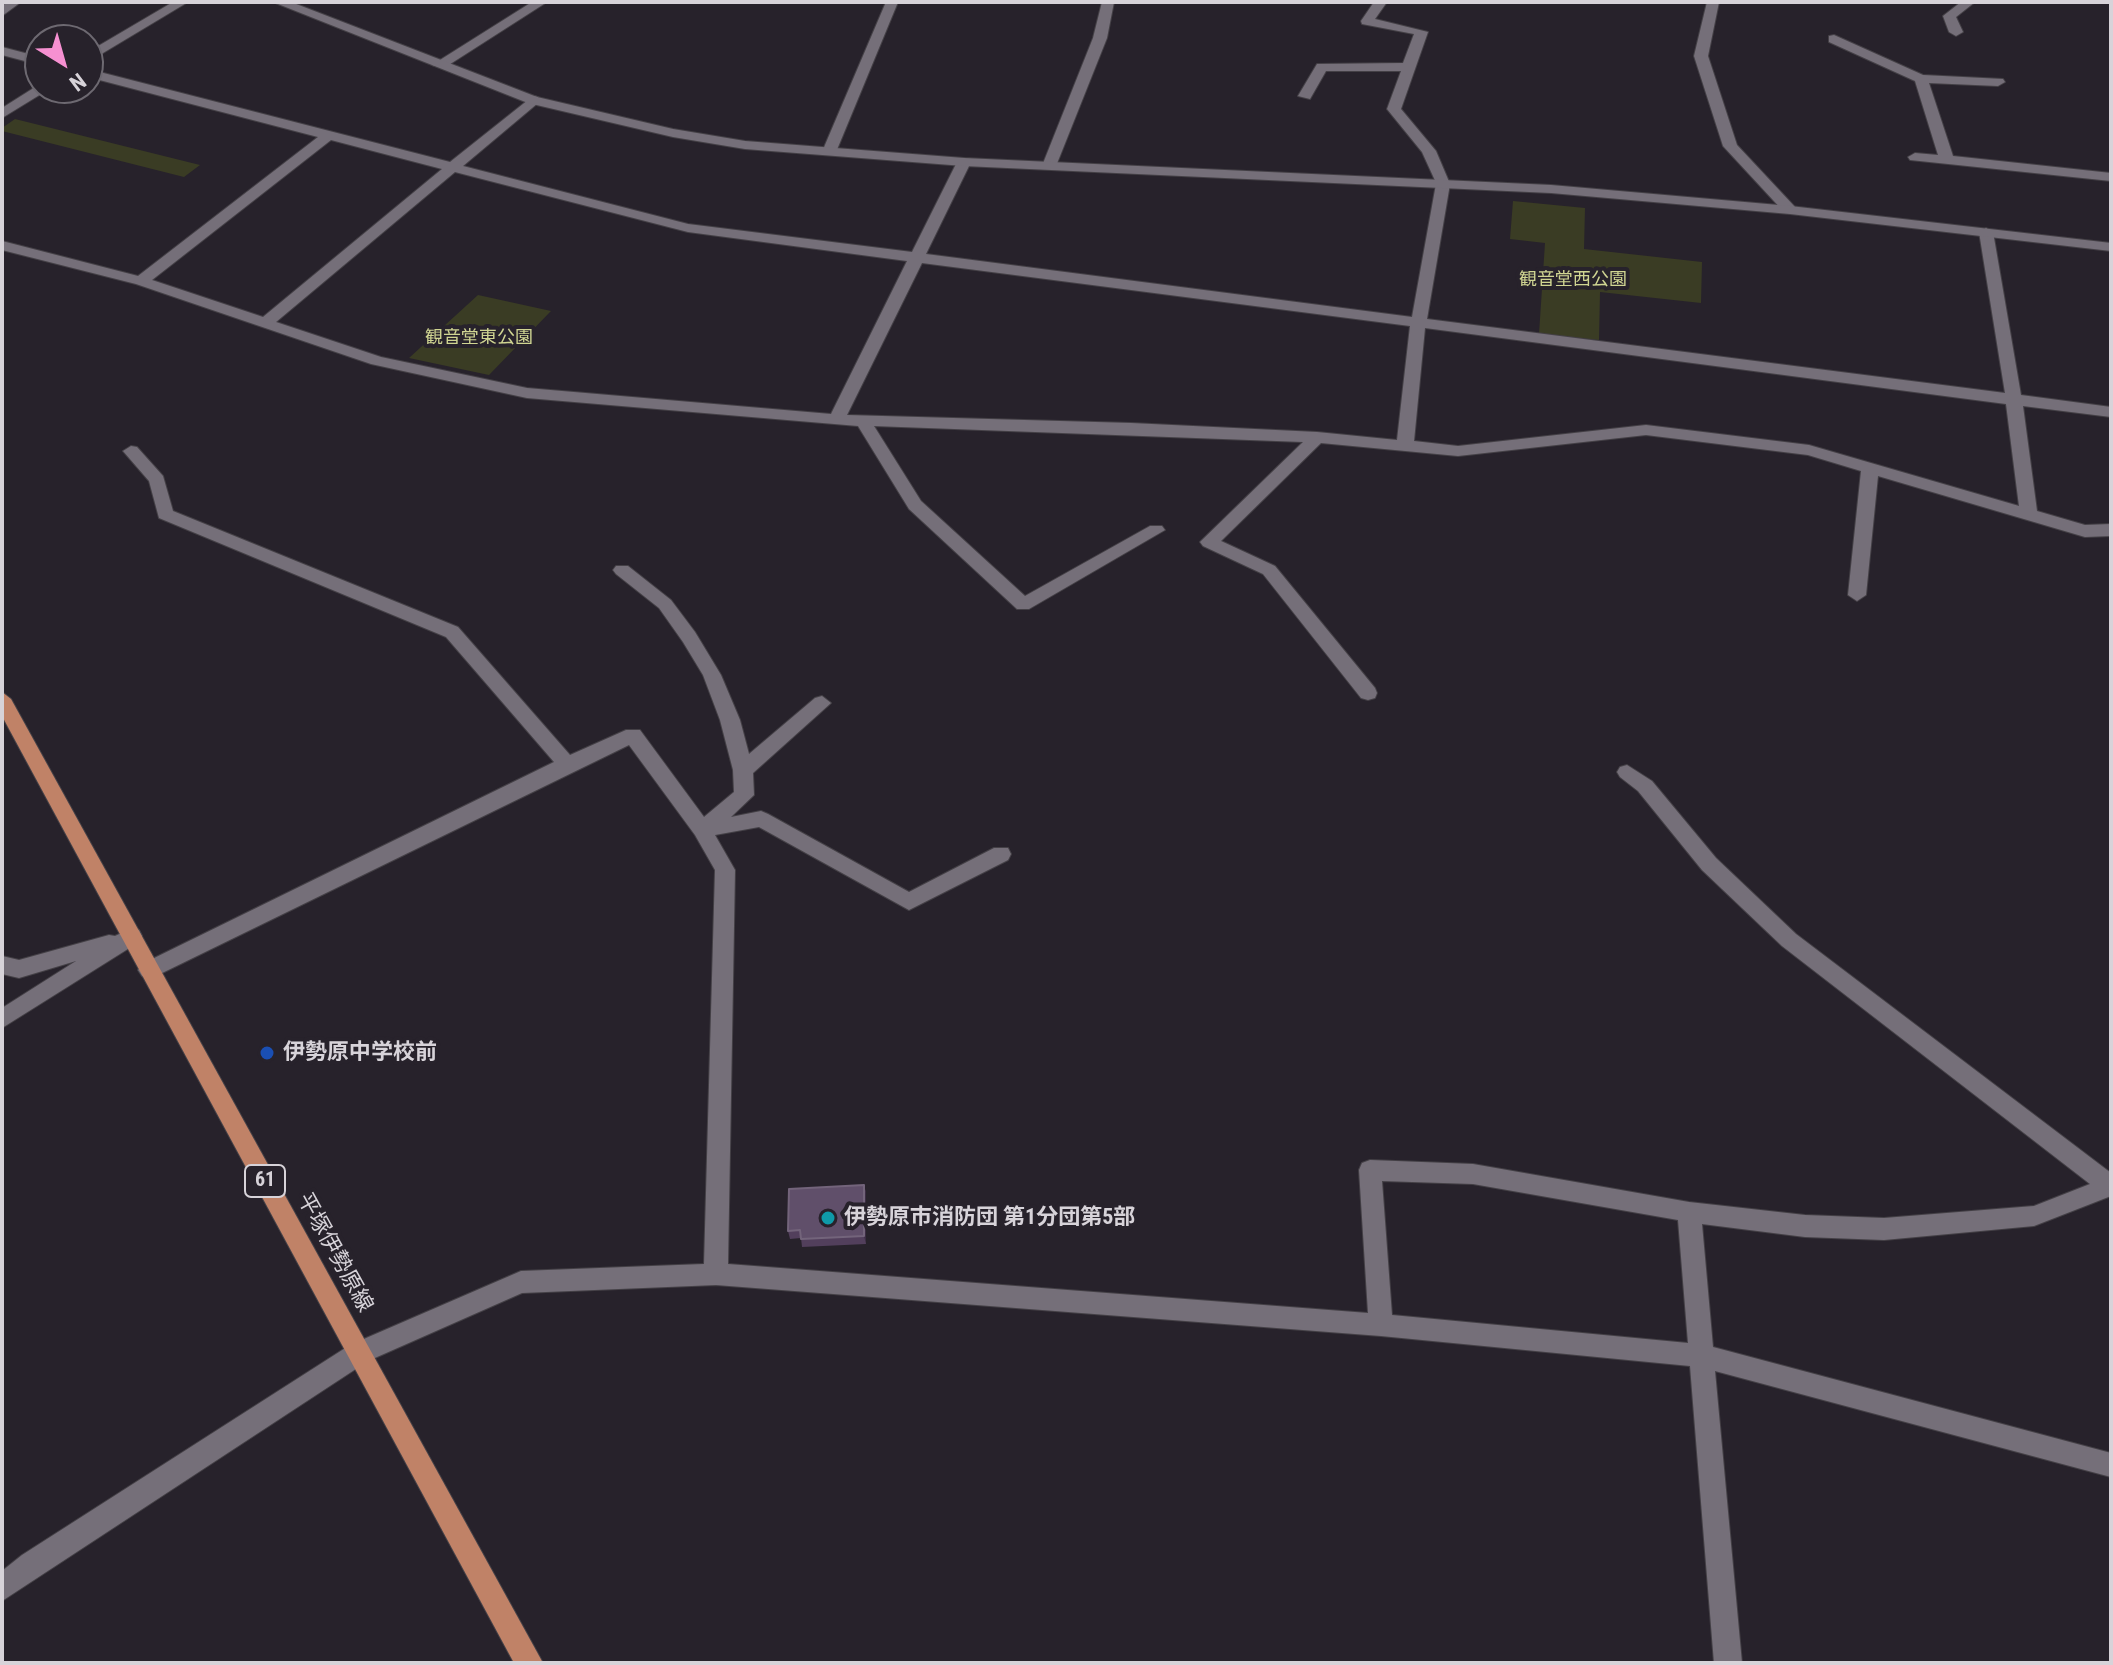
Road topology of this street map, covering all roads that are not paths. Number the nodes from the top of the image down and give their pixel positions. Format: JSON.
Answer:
{"nodes":[{"id":1,"x":15,"y":2,"type":"edge"},
{"id":2,"x":182,"y":2,"type":"edge"},
{"id":3,"x":279,"y":2,"type":"edge"},
{"id":4,"x":541,"y":2,"type":"edge"},
{"id":5,"x":892,"y":2,"type":"edge"},
{"id":6,"x":1108,"y":2,"type":"edge"},
{"id":7,"x":1381,"y":2,"type":"edge"},
{"id":8,"x":1713,"y":2,"type":"edge"},
{"id":9,"x":1969,"y":2,"type":"edge"},
{"id":10,"x":2,"y":12,"type":"edge"},
{"id":11,"x":1956,"y":32,"type":"dead end"},
{"id":12,"x":1834,"y":39,"type":"dead end"},
{"id":13,"x":104,"y":48,"type":"edge"},
{"id":14,"x":2,"y":51,"type":"edge"},
{"id":15,"x":24,"y":57,"type":"edge"},
{"id":16,"x":439,"y":65,"type":"junction"},
{"id":17,"x":1410,"y":67,"type":"junction"},
{"id":18,"x":104,"y":77,"type":"edge"},
{"id":19,"x":1921,"y":79,"type":"junction"},
{"id":20,"x":1998,"y":82,"type":"dead end"},
{"id":21,"x":1305,"y":96,"type":"dead end"},
{"id":22,"x":24,"y":99,"type":"edge"},
{"id":23,"x":533,"y":100,"type":"junction"},
{"id":24,"x":2,"y":114,"type":"edge"},
{"id":25,"x":330,"y":134,"type":"junction"},
{"id":26,"x":829,"y":152,"type":"junction"},
{"id":27,"x":1915,"y":157,"type":"dead end"},
{"id":28,"x":1947,"y":160,"type":"junction"},
{"id":29,"x":964,"y":162,"type":"junction"},
{"id":30,"x":451,"y":165,"type":"junction"},
{"id":31,"x":1049,"y":166,"type":"junction"},
{"id":32,"x":2111,"y":177,"type":"edge"},
{"id":33,"x":1443,"y":184,"type":"junction"},
{"id":34,"x":1790,"y":210,"type":"junction"},
{"id":35,"x":1986,"y":232,"type":"junction"},
{"id":36,"x":2,"y":245,"type":"edge"},
{"id":37,"x":2111,"y":247,"type":"edge"},
{"id":38,"x":914,"y":257,"type":"junction"},
{"id":39,"x":141,"y":281,"type":"junction"},
{"id":40,"x":264,"y":324,"type":"junction"},
{"id":41,"x":1418,"y":325,"type":"junction"},
{"id":42,"x":2014,"y":399,"type":"junction"},
{"id":43,"x":2111,"y":412,"type":"edge"},
{"id":44,"x":836,"y":420,"type":"junction"},
{"id":45,"x":863,"y":421,"type":"junction"},
{"id":46,"x":1317,"y":437,"type":"junction"},
{"id":47,"x":1405,"y":445,"type":"junction"},
{"id":48,"x":131,"y":451,"type":"dead end"},
{"id":49,"x":1870,"y":468,"type":"junction"},
{"id":50,"x":2029,"y":514,"type":"junction"},
{"id":51,"x":1156,"y":530,"type":"dead end"},
{"id":52,"x":2111,"y":530,"type":"edge"},
{"id":53,"x":622,"y":570,"type":"dead end"},
{"id":54,"x":1857,"y":595,"type":"dead end"},
{"id":55,"x":1368,"y":693,"type":"dead end"},
{"id":56,"x":2,"y":699,"type":"edge"},
{"id":57,"x":822,"y":703,"type":"dead end"},
{"id":58,"x":567,"y":764,"type":"junction"},
{"id":59,"x":743,"y":770,"type":"junction"},
{"id":60,"x":1627,"y":772,"type":"dead end"},
{"id":61,"x":702,"y":830,"type":"junction"},
{"id":62,"x":1001,"y":854,"type":"dead end"},
{"id":63,"x":132,"y":936,"type":"junction"},
{"id":64,"x":2,"y":965,"type":"edge"},
{"id":65,"x":149,"y":970,"type":"junction"},
{"id":66,"x":2,"y":1019,"type":"edge"},
{"id":67,"x":2111,"y":1186,"type":"edge"},
{"id":68,"x":1689,"y":1212,"type":"junction"},
{"id":69,"x":716,"y":1274,"type":"junction"},
{"id":70,"x":1381,"y":1325,"type":"junction"},
{"id":71,"x":359,"y":1353,"type":"junction"},
{"id":72,"x":1702,"y":1356,"type":"junction"},
{"id":73,"x":2111,"y":1465,"type":"edge"},
{"id":74,"x":2,"y":1588,"type":"edge"},
{"id":75,"x":529,"y":1663,"type":"edge"},
{"id":76,"x":1728,"y":1663,"type":"edge"}],
"edges":[{"from":1,"to":10,"type":"street"},
{"from":2,"to":13,"type":"street"},
{"from":3,"to":16,"type":"street"},
{"from":4,"to":16,"type":"street"},
{"from":5,"to":26,"type":"street"},
{"from":6,"to":31,"type":"street"},
{"from":7,"to":17,"type":"street"},
{"from":8,"to":34,"type":"street"},
{"from":9,"to":11,"type":"street"},
{"from":12,"to":19,"type":"street"},
{"from":14,"to":15,"type":"street"},
{"from":16,"to":23,"type":"street"},
{"from":17,"to":21,"type":"street"},
{"from":17,"to":33,"type":"street"},
{"from":18,"to":25,"type":"street"},
{"from":19,"to":20,"type":"street"},
{"from":19,"to":28,"type":"street"},
{"from":22,"to":24,"type":"street"},
{"from":23,"to":26,"type":"street"},
{"from":23,"to":30,"type":"street"},
{"from":25,"to":30,"type":"street"},
{"from":25,"to":39,"type":"street"},
{"from":26,"to":29,"type":"street"},
{"from":27,"to":28,"type":"street"},
{"from":28,"to":32,"type":"street"},
{"from":29,"to":31,"type":"street"},
{"from":29,"to":38,"type":"street"},
{"from":30,"to":38,"type":"street"},
{"from":30,"to":40,"type":"street"},
{"from":31,"to":33,"type":"street"},
{"from":33,"to":34,"type":"street"},
{"from":33,"to":41,"type":"street"},
{"from":34,"to":35,"type":"street"},
{"from":35,"to":37,"type":"street"},
{"from":35,"to":42,"type":"street"},
{"from":36,"to":39,"type":"street"},
{"from":38,"to":41,"type":"street"},
{"from":38,"to":44,"type":"street"},
{"from":39,"to":40,"type":"street"},
{"from":40,"to":44,"type":"street"},
{"from":41,"to":42,"type":"street"},
{"from":41,"to":47,"type":"street"},
{"from":42,"to":43,"type":"street"},
{"from":42,"to":50,"type":"street"},
{"from":44,"to":45,"type":"street"},
{"from":45,"to":46,"type":"street"},
{"from":45,"to":51,"type":"street"},
{"from":46,"to":47,"type":"street"},
{"from":46,"to":55,"type":"street"},
{"from":47,"to":49,"type":"street"},
{"from":48,"to":58,"type":"street"},
{"from":49,"to":50,"type":"street"},
{"from":49,"to":54,"type":"street"},
{"from":50,"to":52,"type":"street"},
{"from":53,"to":59,"type":"street"},
{"from":56,"to":63,"type":"main road","name":"平塚伊勢原線","number":"61"},
{"from":57,"to":59,"type":"street"},
{"from":58,"to":61,"type":"street"},
{"from":58,"to":65,"type":"street"},
{"from":59,"to":61,"type":"street"},
{"from":60,"to":67,"type":"street"},
{"from":61,"to":62,"type":"street"},
{"from":61,"to":69,"type":"street"},
{"from":63,"to":64,"type":"street"},
{"from":63,"to":65,"type":"main road","name":"平塚伊勢原線","number":"61"},
{"from":63,"to":66,"type":"street"},
{"from":65,"to":71,"type":"main road","name":"平塚伊勢原線","number":"61"},
{"from":67,"to":68,"type":"street"},
{"from":68,"to":70,"type":"street"},
{"from":68,"to":72,"type":"street"},
{"from":69,"to":70,"type":"street"},
{"from":69,"to":71,"type":"street"},
{"from":70,"to":72,"type":"street"},
{"from":71,"to":74,"type":"street"},
{"from":71,"to":75,"type":"main road","name":"平塚伊勢原線","number":"61"},
{"from":72,"to":73,"type":"street"},
{"from":72,"to":76,"type":"street"}]}
